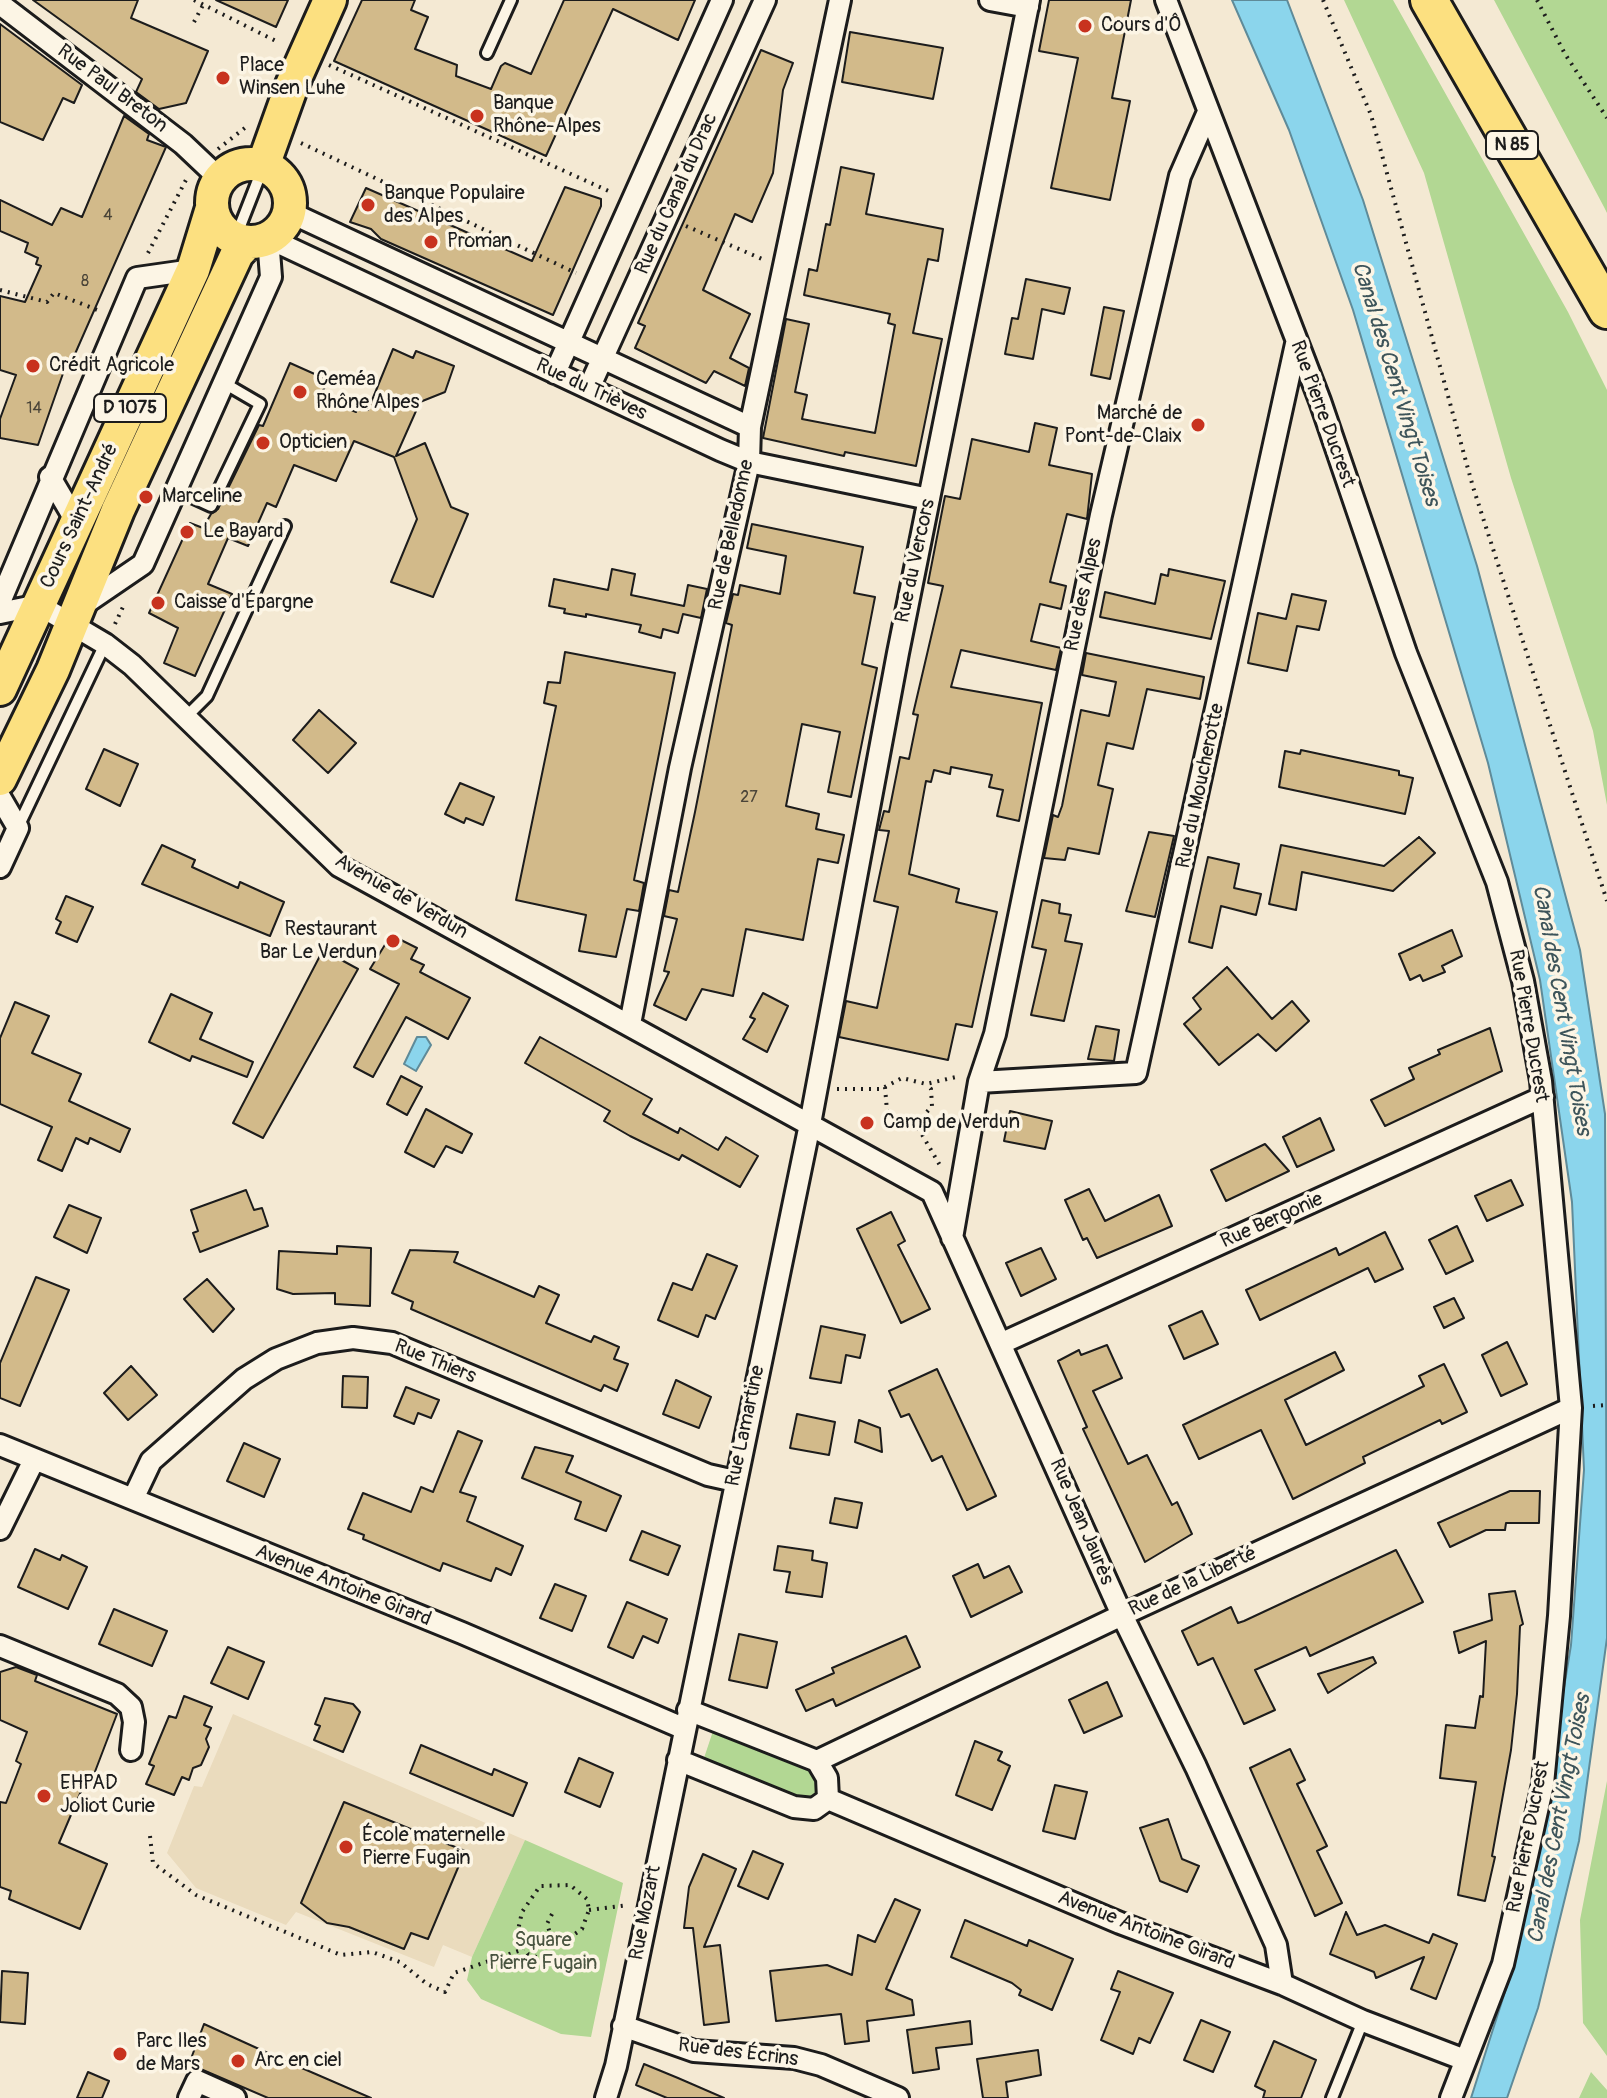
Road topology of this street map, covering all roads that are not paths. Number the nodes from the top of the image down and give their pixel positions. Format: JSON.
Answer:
{"nodes":[{"id":1,"x":330,"y":0,"type":"edge"},
{"id":2,"x":511,"y":0,"type":"edge"},
{"id":3,"x":722,"y":0,"type":"edge"},
{"id":4,"x":765,"y":0,"type":"edge"},
{"id":5,"x":840,"y":0,"type":"edge"},
{"id":6,"x":990,"y":0,"type":"edge"},
{"id":7,"x":1166,"y":0,"type":"edge"},
{"id":8,"x":1429,"y":0,"type":"edge"},
{"id":9,"x":1028,"y":3,"type":"edge"},
{"id":10,"x":0,"y":4,"type":"edge"},
{"id":11,"x":487,"y":53,"type":"dead end"},
{"id":12,"x":1208,"y":112,"type":"junction"},
{"id":13,"x":263,"y":166,"type":"junction"},
{"id":14,"x":216,"y":194,"type":"junction"},
{"id":15,"x":289,"y":212,"type":"junction"},
{"id":16,"x":250,"y":240,"type":"junction"},
{"id":17,"x":193,"y":270,"type":"junction"},
{"id":18,"x":1603,"y":305,"type":"edge"},
{"id":19,"x":569,"y":343,"type":"junction"},
{"id":20,"x":1296,"y":344,"type":"junction"},
{"id":21,"x":602,"y":359,"type":"junction"},
{"id":22,"x":555,"y":373,"type":"junction"},
{"id":23,"x":224,"y":383,"type":"junction"},
{"id":24,"x":589,"y":388,"type":"junction"},
{"id":25,"x":750,"y":427,"type":"junction"},
{"id":26,"x":749,"y":462,"type":"junction"},
{"id":27,"x":50,"y":477,"type":"junction"},
{"id":28,"x":176,"y":490,"type":"junction"},
{"id":29,"x":929,"y":499,"type":"junction"},
{"id":30,"x":77,"y":523,"type":"junction"},
{"id":31,"x":285,"y":526,"type":"dead end"},
{"id":32,"x":0,"y":602,"type":"edge"},
{"id":33,"x":39,"y":605,"type":"junction"},
{"id":34,"x":0,"y":613,"type":"edge"},
{"id":35,"x":76,"y":614,"type":"junction"},
{"id":36,"x":105,"y":644,"type":"junction"},
{"id":37,"x":0,"y":689,"type":"edge"},
{"id":38,"x":186,"y":717,"type":"junction"},
{"id":39,"x":0,"y":779,"type":"edge"},
{"id":40,"x":0,"y":797,"type":"edge"},
{"id":41,"x":18,"y":828,"type":"junction"},
{"id":42,"x":0,"y":867,"type":"edge"},
{"id":43,"x":630,"y":1024,"type":"junction"},
{"id":44,"x":981,"y":1078,"type":"junction"},
{"id":45,"x":1543,"y":1097,"type":"junction"},
{"id":46,"x":810,"y":1124,"type":"junction"},
{"id":47,"x":952,"y":1238,"type":"junction"},
{"id":48,"x":1002,"y":1343,"type":"junction"},
{"id":49,"x":1571,"y":1408,"type":"junction"},
{"id":50,"x":0,"y":1445,"type":"edge"},
{"id":51,"x":34,"y":1460,"type":"junction"},
{"id":52,"x":735,"y":1481,"type":"junction"},
{"id":53,"x":133,"y":1499,"type":"junction"},
{"id":54,"x":0,"y":1529,"type":"edge"},
{"id":55,"x":1122,"y":1615,"type":"junction"},
{"id":56,"x":0,"y":1646,"type":"edge"},
{"id":57,"x":686,"y":1719,"type":"junction"},
{"id":58,"x":131,"y":1750,"type":"dead end"},
{"id":59,"x":678,"y":1760,"type":"junction"},
{"id":60,"x":817,"y":1761,"type":"junction"},
{"id":61,"x":828,"y":1799,"type":"junction"},
{"id":62,"x":1282,"y":1984,"type":"junction"},
{"id":63,"x":1363,"y":2021,"type":"junction"},
{"id":64,"x":623,"y":2026,"type":"junction"},
{"id":65,"x":1465,"y":2060,"type":"junction"},
{"id":66,"x":609,"y":2097,"type":"edge"},
{"id":67,"x":189,"y":2098,"type":"edge"},
{"id":68,"x":235,"y":2098,"type":"edge"},
{"id":69,"x":898,"y":2098,"type":"edge"},
{"id":70,"x":1332,"y":2098,"type":"edge"},
{"id":71,"x":1451,"y":2098,"type":"edge"}],
"edges":[{"from":1,"to":13,"type":"main road"},
{"from":2,"to":11,"type":"lane"},
{"from":3,"to":19,"type":"street","name":"Rue du Canal du Drac"},
{"from":4,"to":21,"type":"street","name":"Rue du Canal du Drac"},
{"from":5,"to":25,"type":"street","name":"Rue de Belledonne"},
{"from":6,"to":9,"type":"street"},
{"from":7,"to":12,"type":"street","name":"Rue Pierre Ducrest"},
{"from":8,"to":18,"type":"highway","number":"N 85"},
{"from":9,"to":29,"type":"street","name":"Rue du Vercors"},
{"from":10,"to":14,"type":"street","name":"Rue Paul Breton"},
{"from":12,"to":20,"type":"street","name":"Rue Pierre Ducrest"},
{"from":12,"to":44,"type":"street","name":"Rue des Alpes"},
{"from":13,"to":14,"type":"main road"},
{"from":13,"to":15,"type":"main road"},
{"from":13,"to":16,"type":"lane"},
{"from":14,"to":16,"type":"main road"},
{"from":14,"to":17,"type":"main road","name":"Cours Saint-André","number":"D 1075"},
{"from":15,"to":16,"type":"main road"},
{"from":15,"to":19,"type":"street","name":"Rue du Trièves"},
{"from":16,"to":22,"type":"street","name":"Rue du Trièves"},
{"from":16,"to":23,"type":"street","name":"Cours Saint-André"},
{"from":16,"to":35,"type":"main road","name":"Cours Saint-André","number":"D 1075"},
{"from":17,"to":27,"type":"street","name":"Cours Saint-André"},
{"from":17,"to":30,"type":"main road","name":"Cours Saint-André","number":"D 1075"},
{"from":19,"to":21,"type":"street","name":"Rue du Trièves"},
{"from":19,"to":22,"type":"street","name":"Rue du Canal du Drac"},
{"from":20,"to":44,"type":"street","name":"Rue du Moucherotte"},
{"from":20,"to":45,"type":"street","name":"Rue Pierre Ducrest"},
{"from":21,"to":24,"type":"street","name":"Rue du Canal du Drac"},
{"from":21,"to":25,"type":"street","name":"Rue du Trièves"},
{"from":22,"to":24,"type":"street","name":"Rue du Trièves"},
{"from":23,"to":28,"type":"street","name":"Cours Saint-André"},
{"from":23,"to":28,"type":"lane"},
{"from":24,"to":26,"type":"street","name":"Rue du Trièves"},
{"from":25,"to":26,"type":"street","name":"Rue de Belledonne"},
{"from":26,"to":29,"type":"street","name":"Rue du Trièves"},
{"from":26,"to":43,"type":"street","name":"Rue de Belledonne"},
{"from":27,"to":30,"type":"street"},
{"from":27,"to":32,"type":"street","name":"Cours Saint-André"},
{"from":28,"to":35,"type":"street","name":"Cours Saint-André"},
{"from":29,"to":46,"type":"street","name":"Rue du Vercors"},
{"from":30,"to":33,"type":"main road","name":"Cours Saint-André","number":"D 1075"},
{"from":31,"to":38,"type":"lane"},
{"from":33,"to":34,"type":"street"},
{"from":33,"to":35,"type":"street","name":"Avenue de Verdun"},
{"from":33,"to":37,"type":"main road","name":"Cours Saint-André","number":"D 1075"},
{"from":35,"to":36,"type":"street","name":"Avenue de Verdun"},
{"from":35,"to":39,"type":"main road","name":"Cours Saint-André","number":"D 1075"},
{"from":36,"to":38,"type":"street","name":"Avenue de Verdun"},
{"from":36,"to":41,"type":"lane"},
{"from":38,"to":43,"type":"street","name":"Avenue de Verdun"},
{"from":40,"to":41,"type":"street"},
{"from":41,"to":42,"type":"street"},
{"from":43,"to":46,"type":"street","name":"Avenue de Verdun"},
{"from":44,"to":47,"type":"street","name":"Rue des Alpes"},
{"from":45,"to":48,"type":"street","name":"Rue Bergonie"},
{"from":45,"to":49,"type":"street","name":"Rue Pierre Ducrest"},
{"from":46,"to":47,"type":"street","name":"Avenue de Verdun"},
{"from":46,"to":52,"type":"street","name":"Rue Lamartine"},
{"from":47,"to":48,"type":"street","name":"Rue Jean Jaurès"},
{"from":48,"to":55,"type":"street","name":"Rue Jean Jaurès"},
{"from":49,"to":55,"type":"street","name":"Rue de la Liberté"},
{"from":49,"to":65,"type":"street","name":"Rue Pierre Ducrest"},
{"from":50,"to":51,"type":"street","name":"Avenue Antoine Girard"},
{"from":51,"to":53,"type":"street","name":"Avenue Antoine Girard"},
{"from":51,"to":54,"type":"street"},
{"from":52,"to":53,"type":"street","name":"Rue Thiers"},
{"from":52,"to":57,"type":"street","name":"Rue Lamartine"},
{"from":53,"to":57,"type":"street","name":"Avenue Antoine Girard"},
{"from":55,"to":60,"type":"street","name":"Rue de la Liberté"},
{"from":55,"to":62,"type":"street","name":"Rue Jean Jaurès"},
{"from":56,"to":58,"type":"street"},
{"from":57,"to":59,"type":"street","name":"Rue Mozart"},
{"from":57,"to":60,"type":"street","name":"Avenue Antoine Girard"},
{"from":59,"to":61,"type":"street"},
{"from":59,"to":64,"type":"street","name":"Rue Mozart"},
{"from":60,"to":61,"type":"street"},
{"from":61,"to":62,"type":"street","name":"Avenue Antoine Girard"},
{"from":62,"to":63,"type":"street","name":"Avenue Antoine Girard"},
{"from":63,"to":65,"type":"street","name":"Avenue Antoine Girard"},
{"from":63,"to":70,"type":"lane"},
{"from":64,"to":66,"type":"street","name":"Rue Mozart"},
{"from":64,"to":69,"type":"street","name":"Rue des Écrins"},
{"from":65,"to":71,"type":"street","name":"Rue Pierre Ducrest"},
{"from":67,"to":68,"type":"street"}]}
